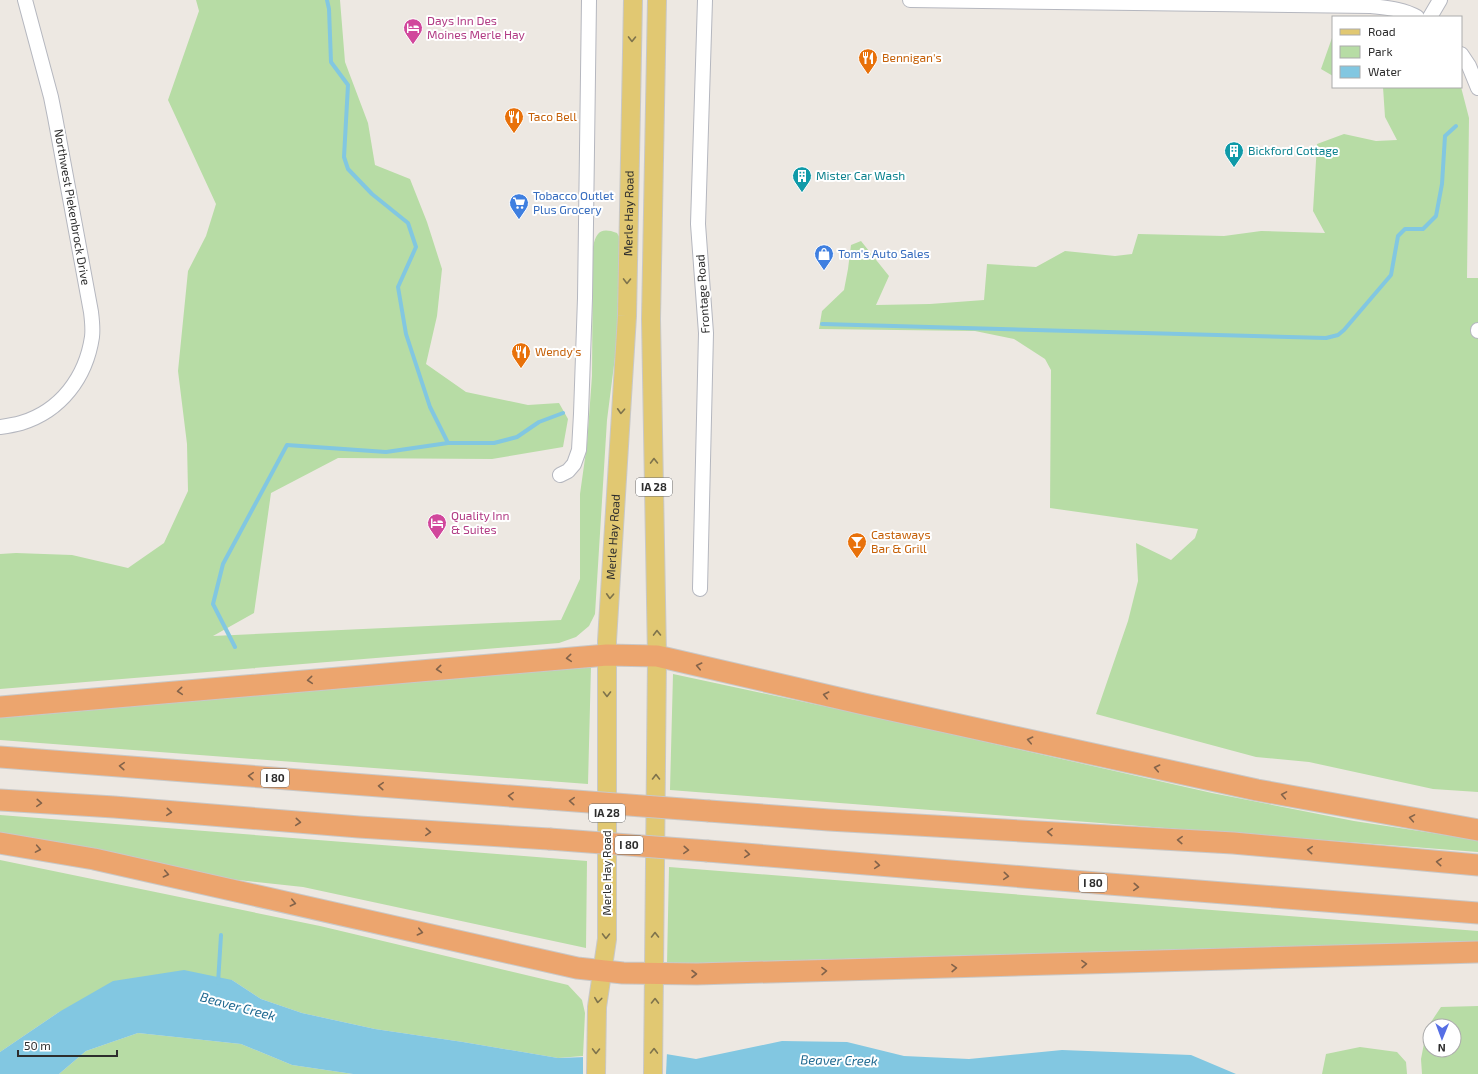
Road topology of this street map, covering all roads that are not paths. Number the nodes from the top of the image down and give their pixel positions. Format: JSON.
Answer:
{"nodes":[{"id":1,"x":25,"y":0,"type":"edge"},
{"id":2,"x":590,"y":0,"type":"edge"},
{"id":3,"x":633,"y":0,"type":"edge"},
{"id":4,"x":657,"y":0,"type":"edge"},
{"id":5,"x":705,"y":0,"type":"edge"},
{"id":6,"x":910,"y":0,"type":"edge"},
{"id":7,"x":1440,"y":0,"type":"edge"},
{"id":8,"x":1416,"y":16,"type":"edge"},
{"id":9,"x":1431,"y":16,"type":"edge"},
{"id":10,"x":1462,"y":56,"type":"edge"},
{"id":11,"x":1478,"y":88,"type":"edge"},
{"id":12,"x":0,"y":427,"type":"edge"},
{"id":13,"x":560,"y":475,"type":"dead end"},
{"id":14,"x":700,"y":589,"type":"dead end"},
{"id":15,"x":607,"y":655,"type":"junction"},
{"id":16,"x":657,"y":656,"type":"junction"},
{"id":17,"x":0,"y":707,"type":"edge"},
{"id":18,"x":0,"y":757,"type":"edge"},
{"id":19,"x":0,"y":800,"type":"edge"},
{"id":20,"x":1478,"y":830,"type":"edge"},
{"id":21,"x":0,"y":843,"type":"edge"},
{"id":22,"x":1478,"y":865,"type":"edge"},
{"id":23,"x":1478,"y":913,"type":"edge"},
{"id":24,"x":1478,"y":952,"type":"edge"},
{"id":25,"x":602,"y":971,"type":"junction"},
{"id":26,"x":655,"y":974,"type":"junction"},
{"id":27,"x":596,"y":1074,"type":"edge"},
{"id":28,"x":653,"y":1074,"type":"edge"}],
"edges":[{"from":1,"to":12,"type":"street","name":"Northwest Piekenbrock Drive"},
{"from":2,"to":13,"type":"street"},
{"from":3,"to":15,"type":"main road","name":"Merle Hay Road","number":"IA 28","one_way":true},
{"from":16,"to":4,"type":"main road","number":"IA 28","one_way":true},
{"from":5,"to":14,"type":"street","name":"Frontage Road"},
{"from":6,"to":8,"type":"street"},
{"from":7,"to":9,"type":"street"},
{"from":10,"to":11,"type":"street"},
{"from":15,"to":16,"type":"highway"},
{"from":15,"to":17,"type":"highway","one_way":true},
{"from":15,"to":25,"type":"main road","name":"Merle Hay Road","number":"IA 28","one_way":true},
{"from":20,"to":16,"type":"highway","one_way":true},
{"from":26,"to":16,"type":"main road","number":"IA 28","one_way":true},
{"from":22,"to":18,"type":"highway","number":"I 80","one_way":true,"bridge":true},
{"from":19,"to":23,"type":"highway","number":"I 80","one_way":true,"bridge":true},
{"from":21,"to":25,"type":"highway","one_way":true},
{"from":26,"to":24,"type":"highway","one_way":true},
{"from":25,"to":26,"type":"highway"},
{"from":25,"to":27,"type":"main road","name":"Merle Hay Road","one_way":true},
{"from":28,"to":26,"type":"main road","one_way":true}]}
